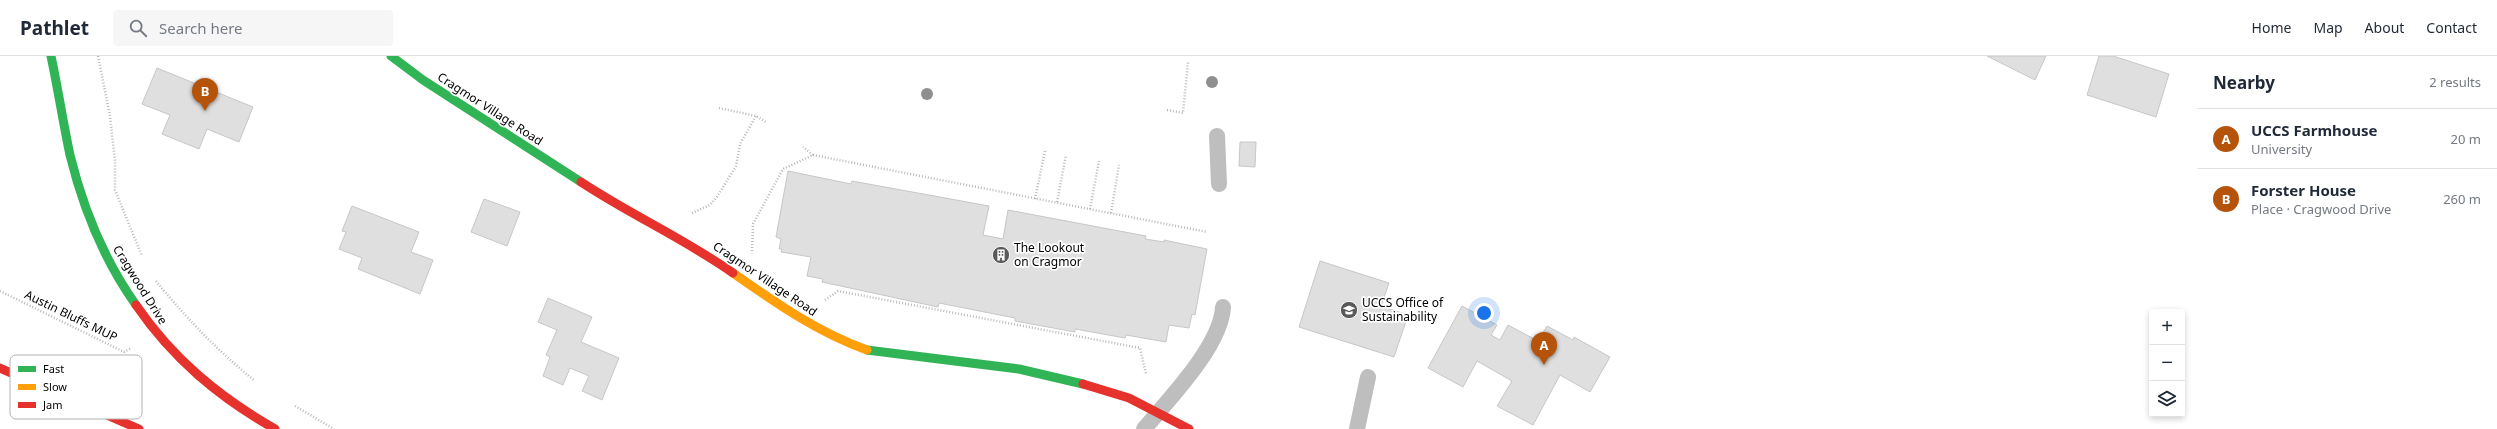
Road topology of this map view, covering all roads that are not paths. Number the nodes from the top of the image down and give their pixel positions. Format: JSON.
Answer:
{"nodes":[{"id":1,"x":51,"y":56,"type":"edge"},
{"id":2,"x":391,"y":56,"type":"edge"},
{"id":3,"x":1217,"y":136,"type":"dead end"},
{"id":4,"x":1218,"y":184,"type":"dead end"},
{"id":5,"x":1223,"y":307,"type":"dead end"},
{"id":6,"x":0,"y":368,"type":"edge"},
{"id":7,"x":10,"y":372,"type":"edge"},
{"id":8,"x":1368,"y":377,"type":"dead end"},
{"id":9,"x":1157,"y":413,"type":"junction"},
{"id":10,"x":116,"y":419,"type":"edge"},
{"id":11,"x":139,"y":429,"type":"edge"},
{"id":12,"x":276,"y":429,"type":"edge"},
{"id":13,"x":1144,"y":429,"type":"edge"},
{"id":14,"x":1189,"y":429,"type":"edge"},
{"id":15,"x":1357,"y":429,"type":"edge"}],
"edges":[{"from":1,"to":12,"type":"street","name":"Cragwood Drive"},
{"from":2,"to":9,"type":"street","name":"Cragmor Village Road"},
{"from":3,"to":4,"type":"lane"},
{"from":5,"to":9,"type":"lane"},
{"from":6,"to":7,"type":"street"},
{"from":8,"to":15,"type":"lane"},
{"from":9,"to":13,"type":"lane"},
{"from":9,"to":14,"type":"street","name":"Cragmor Village Road"},
{"from":10,"to":11,"type":"street"}]}
